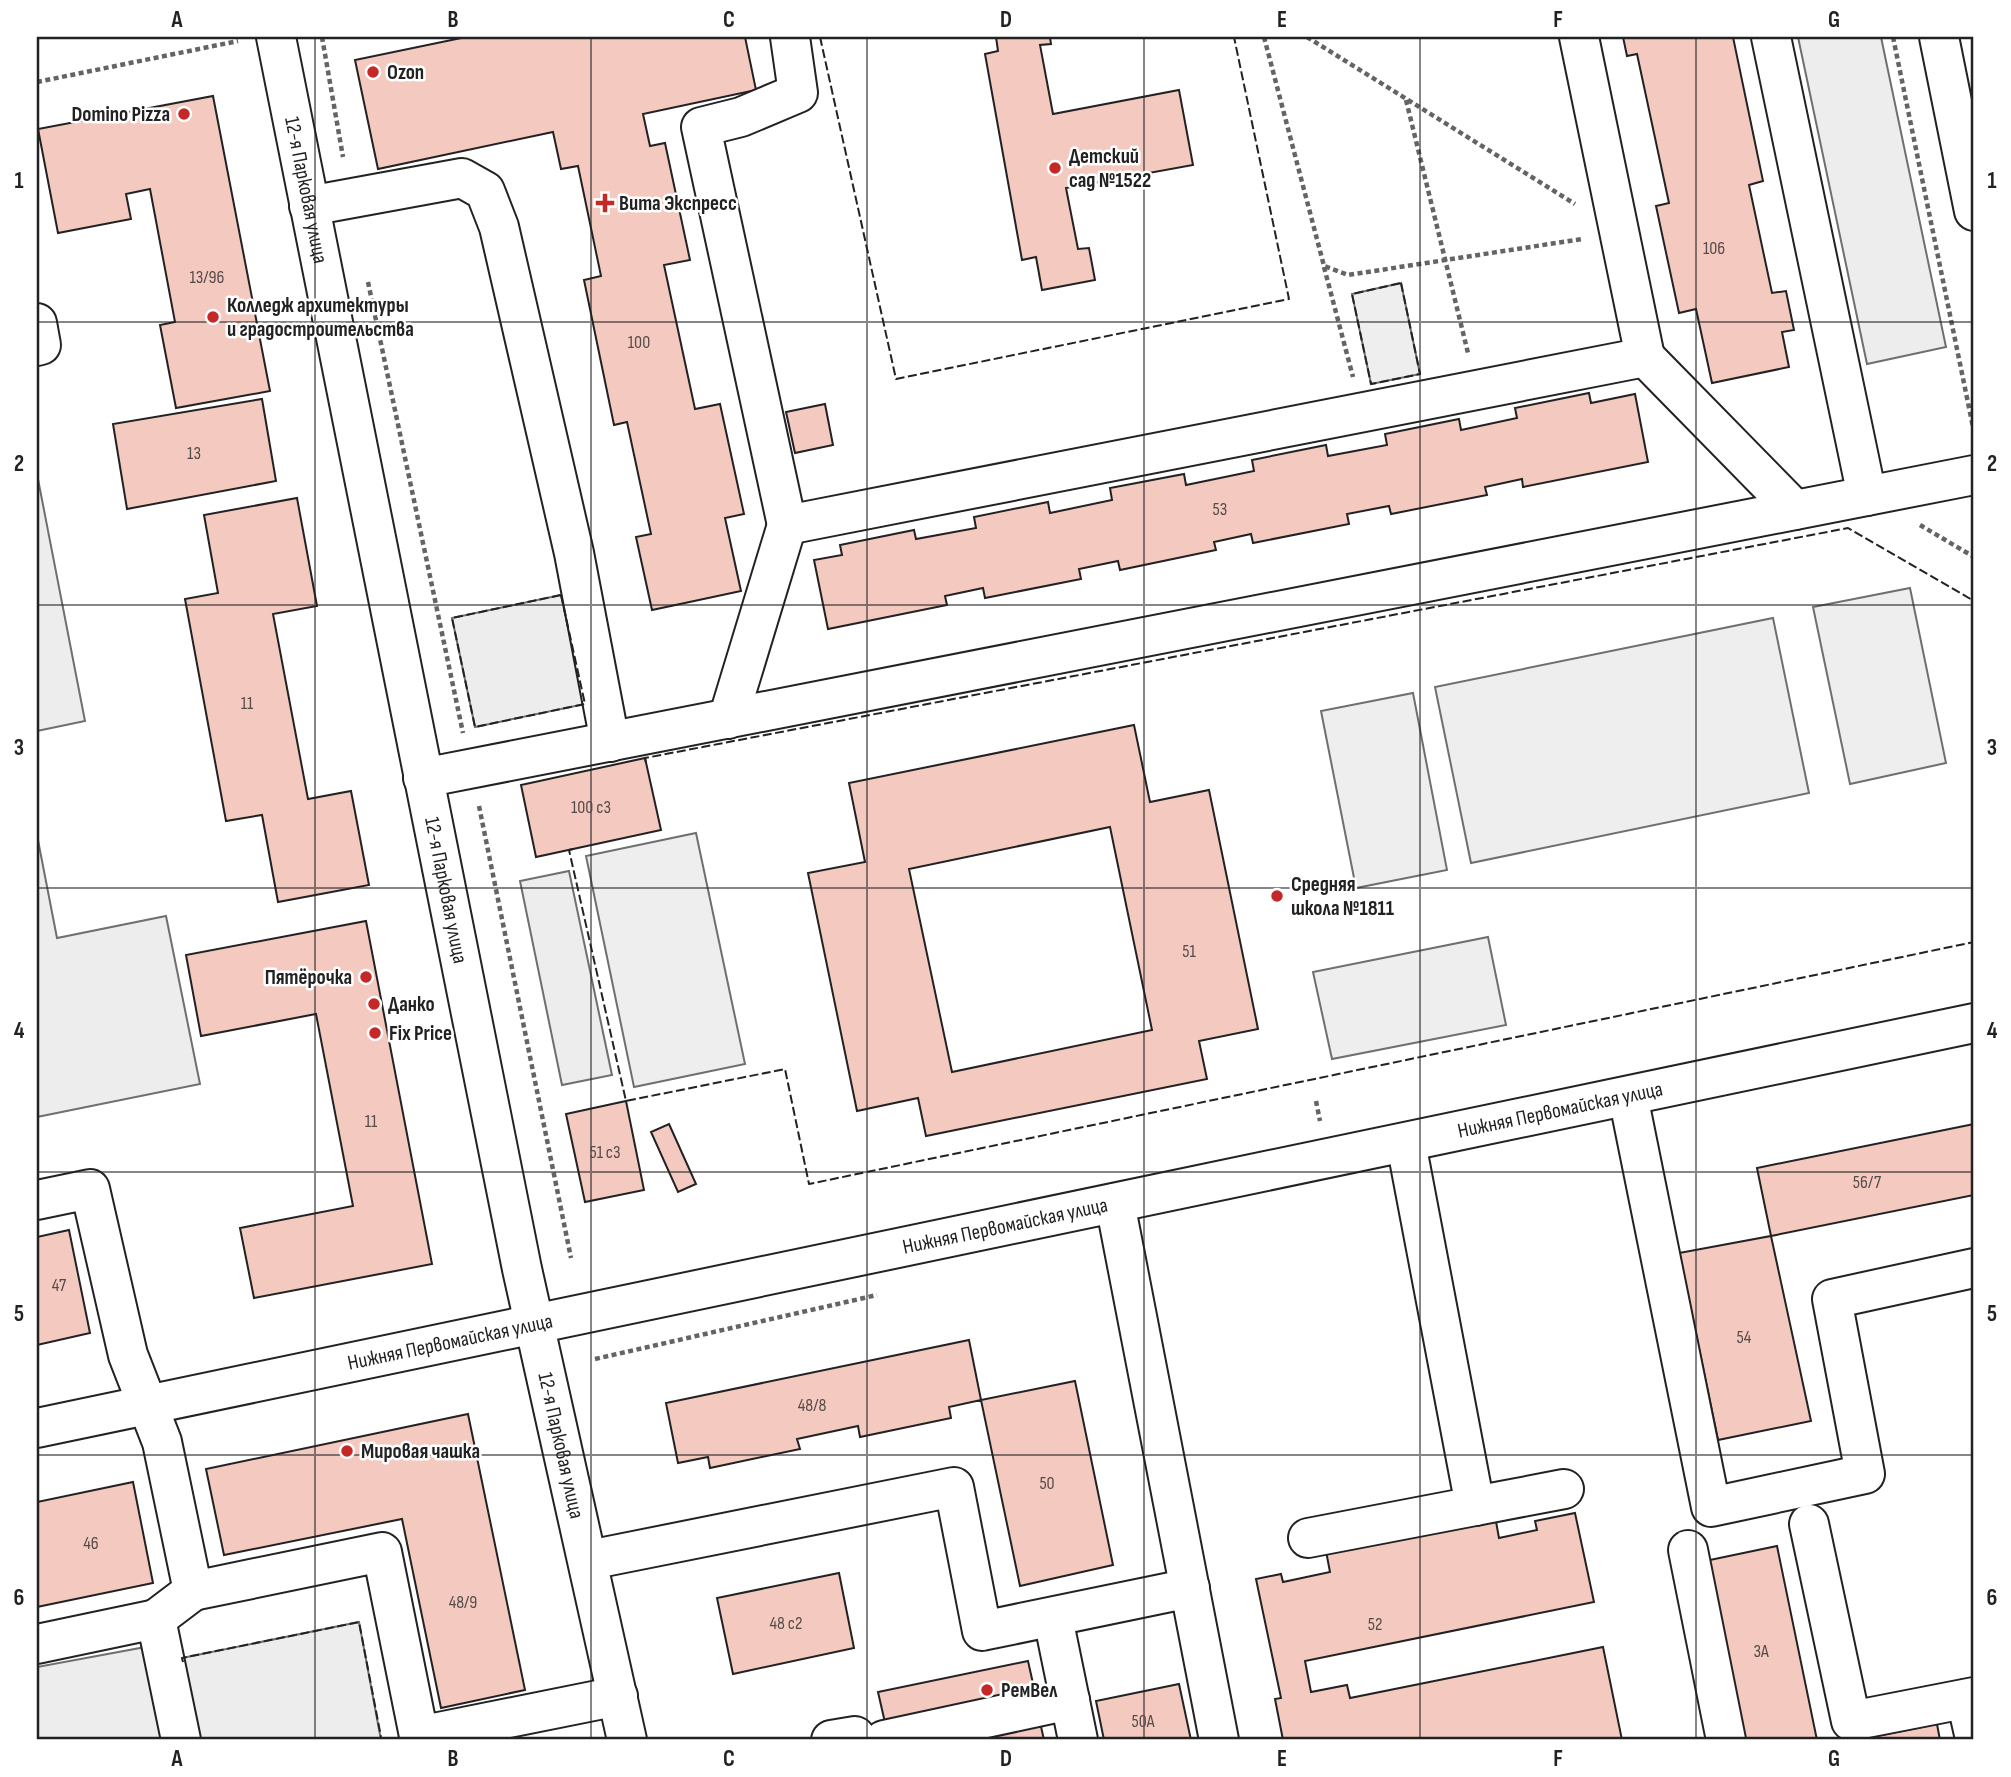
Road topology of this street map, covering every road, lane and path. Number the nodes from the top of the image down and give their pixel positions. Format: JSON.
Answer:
{"nodes":[{"id":1,"x":322,"y":37,"type":"edge"},
{"id":2,"x":790,"y":37,"type":"edge"},
{"id":3,"x":1264,"y":37,"type":"edge"},
{"id":4,"x":1307,"y":37,"type":"edge"},
{"id":5,"x":1579,"y":37,"type":"edge"},
{"id":6,"x":1771,"y":37,"type":"edge"},
{"id":7,"x":1893,"y":37,"type":"edge"},
{"id":8,"x":1939,"y":37,"type":"edge"},
{"id":9,"x":260,"y":38,"type":"edge"},
{"id":10,"x":37,"y":82,"type":"edge"},
{"id":11,"x":1406,"y":99,"type":"junction"},
{"id":12,"x":350,"y":198,"type":"junction"},
{"id":13,"x":309,"y":206,"type":"junction"},
{"id":14,"x":1974,"y":211,"type":"edge"},
{"id":15,"x":1620,"y":233,"type":"junction"},
{"id":16,"x":1446,"y":260,"type":"junction"},
{"id":17,"x":1324,"y":266,"type":"junction"},
{"id":18,"x":367,"y":278,"type":"dead end"},
{"id":19,"x":37,"y":323,"type":"edge"},
{"id":20,"x":37,"y":346,"type":"edge"},
{"id":21,"x":1646,"y":357,"type":"junction"},
{"id":22,"x":1477,"y":388,"type":"junction"},
{"id":23,"x":1363,"y":411,"type":"junction"},
{"id":24,"x":1974,"y":432,"type":"edge"},
{"id":25,"x":1974,"y":475,"type":"edge"},
{"id":26,"x":1867,"y":496,"type":"junction"},
{"id":27,"x":1795,"y":510,"type":"junction"},
{"id":28,"x":787,"y":525,"type":"junction"},
{"id":29,"x":728,"y":719,"type":"junction"},
{"id":30,"x":610,"y":742,"type":"junction"},
{"id":31,"x":471,"y":769,"type":"junction"},
{"id":32,"x":424,"y":778,"type":"junction"},
{"id":33,"x":1974,"y":1023,"type":"edge"},
{"id":34,"x":1628,"y":1096,"type":"junction"},
{"id":35,"x":1406,"y":1143,"type":"junction"},
{"id":36,"x":37,"y":1200,"type":"edge"},
{"id":37,"x":1115,"y":1203,"type":"junction"},
{"id":38,"x":571,"y":1258,"type":"dead end"},
{"id":39,"x":1974,"y":1268,"type":"edge"},
{"id":40,"x":534,"y":1324,"type":"junction"},
{"id":41,"x":147,"y":1404,"type":"junction"},
{"id":42,"x":37,"y":1428,"type":"edge"},
{"id":43,"x":1564,"y":1489,"type":"dead end"},
{"id":44,"x":1475,"y":1506,"type":"junction"},
{"id":45,"x":1809,"y":1524,"type":"dead end"},
{"id":46,"x":1308,"y":1538,"type":"dead end"},
{"id":47,"x":1688,"y":1549,"type":"dead end"},
{"id":48,"x":589,"y":1560,"type":"junction"},
{"id":49,"x":1190,"y":1588,"type":"junction"},
{"id":50,"x":193,"y":1591,"type":"junction"},
{"id":51,"x":1053,"y":1618,"type":"junction"},
{"id":52,"x":156,"y":1619,"type":"junction"},
{"id":53,"x":37,"y":1644,"type":"edge"},
{"id":54,"x":618,"y":1696,"type":"junction"},
{"id":55,"x":1070,"y":1700,"type":"junction"},
{"id":56,"x":1972,"y":1710,"type":"edge"},
{"id":57,"x":408,"y":1738,"type":"edge"},
{"id":58,"x":181,"y":1740,"type":"edge"},
{"id":59,"x":627,"y":1740,"type":"edge"},
{"id":60,"x":831,"y":1740,"type":"edge"},
{"id":61,"x":856,"y":1740,"type":"edge"},
{"id":62,"x":884,"y":1740,"type":"edge"},
{"id":63,"x":1078,"y":1740,"type":"edge"},
{"id":64,"x":1219,"y":1740,"type":"edge"},
{"id":65,"x":1726,"y":1740,"type":"edge"}],
"edges":[{"from":1,"to":12,"type":"path"},
{"from":2,"to":28,"type":"street"},
{"from":3,"to":17,"type":"path"},
{"from":4,"to":11,"type":"path"},
{"from":5,"to":15,"type":"street"},
{"from":6,"to":26,"type":"street"},
{"from":7,"to":24,"type":"path"},
{"from":8,"to":14,"type":"street"},
{"from":9,"to":10,"type":"path"},
{"from":9,"to":13,"type":"street","name":"12-я Парковая улица"},
{"from":11,"to":15,"type":"path"},
{"from":11,"to":16,"type":"path"},
{"from":12,"to":13,"type":"street"},
{"from":12,"to":30,"type":"street"},
{"from":13,"to":32,"type":"street","name":"12-я Парковая улица"},
{"from":15,"to":16,"type":"path"},
{"from":15,"to":21,"type":"street"},
{"from":16,"to":17,"type":"path"},
{"from":16,"to":22,"type":"path"},
{"from":17,"to":23,"type":"path"},
{"from":18,"to":31,"type":"path"},
{"from":19,"to":20,"type":"street"},
{"from":21,"to":22,"type":"street"},
{"from":21,"to":27,"type":"street"},
{"from":22,"to":23,"type":"street"},
{"from":23,"to":28,"type":"street"},
{"from":25,"to":26,"type":"street"},
{"from":26,"to":27,"type":"street"},
{"from":27,"to":29,"type":"street"},
{"from":28,"to":29,"type":"street"},
{"from":29,"to":30,"type":"street"},
{"from":30,"to":31,"type":"street"},
{"from":31,"to":32,"type":"street"},
{"from":31,"to":38,"type":"path"},
{"from":32,"to":40,"type":"street","name":"12-я Парковая улица"},
{"from":33,"to":34,"type":"street","name":"Нижняя Первомайская улица"},
{"from":34,"to":35,"type":"street","name":"Нижняя Первомайская улица"},
{"from":34,"to":39,"type":"street"},
{"from":35,"to":37,"type":"street","name":"Нижняя Первомайская улица"},
{"from":35,"to":44,"type":"street"},
{"from":36,"to":41,"type":"street"},
{"from":37,"to":40,"type":"street","name":"Нижняя Первомайская улица"},
{"from":37,"to":49,"type":"street"},
{"from":40,"to":41,"type":"street","name":"Нижняя Первомайская улица"},
{"from":40,"to":48,"type":"street","name":"12-я Парковая улица"},
{"from":41,"to":42,"type":"street","name":"Нижняя Первомайская улица"},
{"from":41,"to":50,"type":"street"},
{"from":43,"to":44,"type":"street"},
{"from":44,"to":46,"type":"street"},
{"from":45,"to":56,"type":"street"},
{"from":47,"to":65,"type":"street"},
{"from":48,"to":51,"type":"street"},
{"from":48,"to":54,"type":"street","name":"12-я Парковая улица"},
{"from":49,"to":51,"type":"street"},
{"from":49,"to":64,"type":"street"},
{"from":50,"to":52,"type":"street"},
{"from":50,"to":57,"type":"street"},
{"from":51,"to":55,"type":"street"},
{"from":52,"to":53,"type":"street"},
{"from":52,"to":58,"type":"street"},
{"from":54,"to":57,"type":"street"},
{"from":54,"to":59,"type":"street","name":"12-я Парковая улица"},
{"from":55,"to":62,"type":"street"},
{"from":55,"to":63,"type":"street"},
{"from":60,"to":61,"type":"street"}]}
